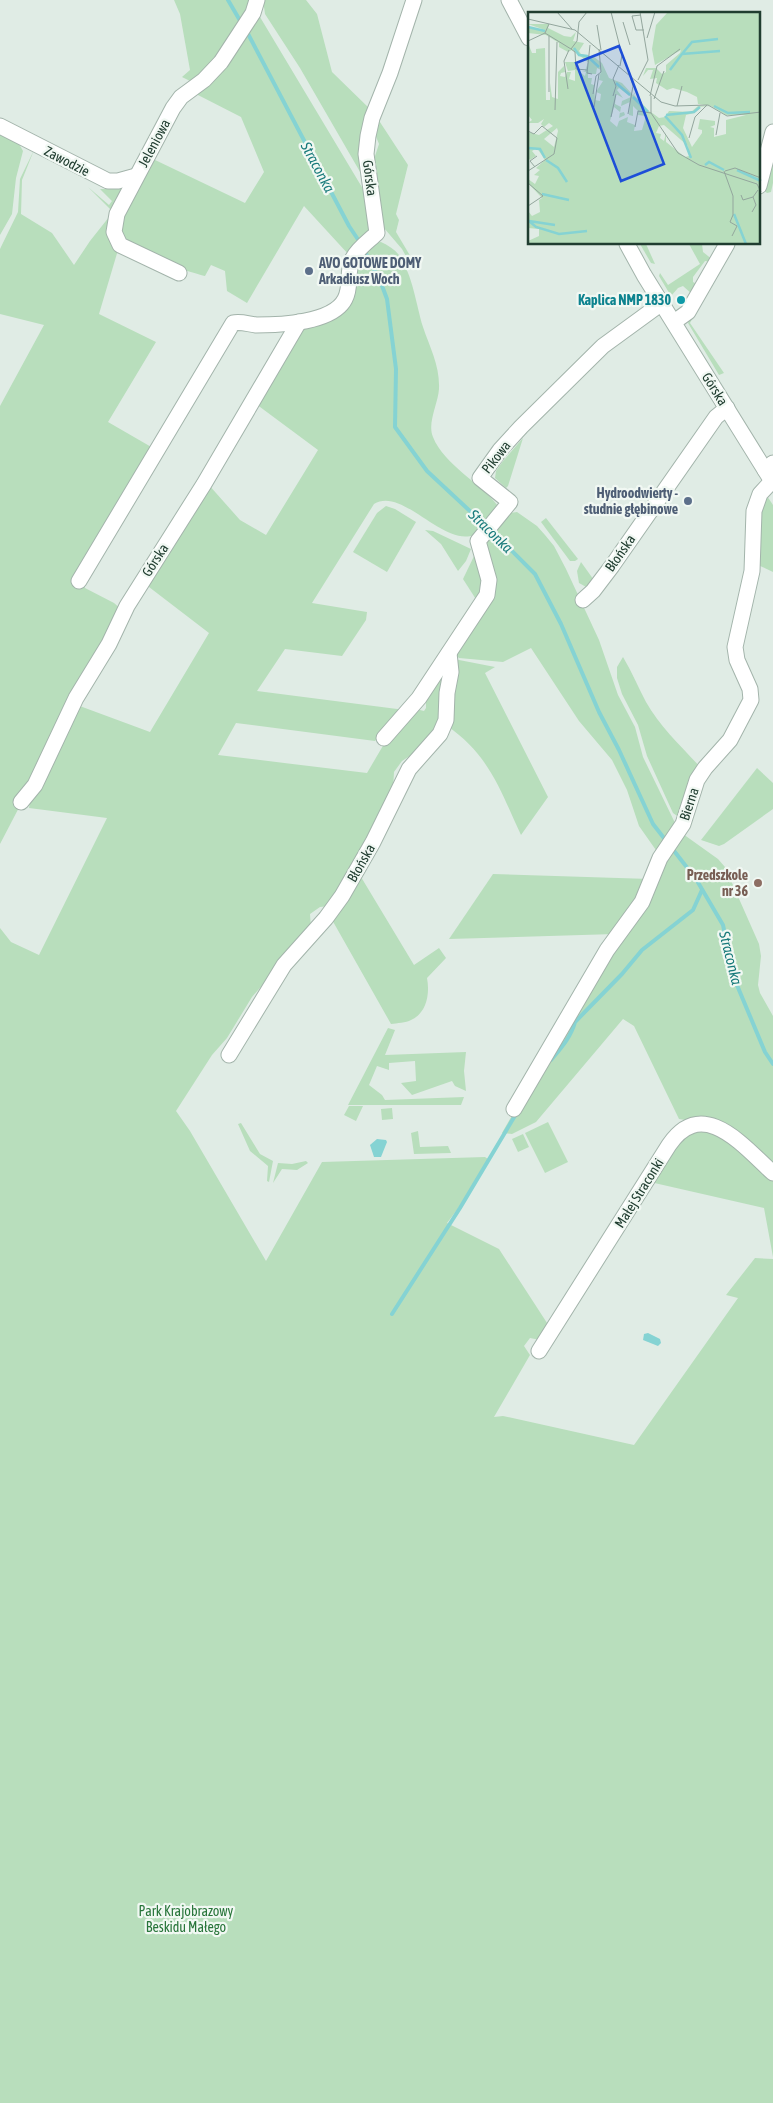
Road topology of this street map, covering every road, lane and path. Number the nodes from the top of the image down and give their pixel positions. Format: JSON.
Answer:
{"nodes":[{"id":1,"x":414,"y":0,"type":"edge"},
{"id":2,"x":509,"y":0,"type":"edge"},
{"id":3,"x":255,"y":6,"type":"edge"},
{"id":4,"x":528,"y":36,"type":"edge"},
{"id":5,"x":0,"y":126,"type":"edge"},
{"id":6,"x":773,"y":132,"type":"edge"},
{"id":7,"x":136,"y":176,"type":"junction"},
{"id":8,"x":760,"y":182,"type":"edge"},
{"id":9,"x":628,"y":245,"type":"edge"},
{"id":10,"x":726,"y":245,"type":"edge"},
{"id":11,"x":179,"y":272,"type":"dead end"},
{"id":12,"x":662,"y":303,"type":"junction"},
{"id":13,"x":299,"y":322,"type":"junction"},
{"id":14,"x":674,"y":322,"type":"junction"},
{"id":15,"x":727,"y":408,"type":"junction"},
{"id":16,"x":771,"y":474,"type":"edge"},
{"id":17,"x":79,"y":582,"type":"dead end"},
{"id":18,"x":583,"y":600,"type":"dead end"},
{"id":19,"x":449,"y":654,"type":"junction"},
{"id":20,"x":384,"y":738,"type":"dead end"},
{"id":21,"x":21,"y":802,"type":"dead end"},
{"id":22,"x":229,"y":1055,"type":"dead end"},
{"id":23,"x":514,"y":1109,"type":"dead end"},
{"id":24,"x":773,"y":1173,"type":"edge"},
{"id":25,"x":539,"y":1351,"type":"dead end"}],
"edges":[{"from":1,"to":13,"type":"street","name":"Górska"},
{"from":2,"to":4,"type":"street"},
{"from":3,"to":7,"type":"street","name":"Jeleniowa"},
{"from":5,"to":7,"type":"street","name":"Zawodzie"},
{"from":6,"to":8,"type":"street"},
{"from":7,"to":11,"type":"street","name":"Jeleniowa"},
{"from":9,"to":12,"type":"street","name":"Górska"},
{"from":10,"to":14,"type":"street"},
{"from":12,"to":14,"type":"street","name":"Górska"},
{"from":12,"to":19,"type":"street","name":"Pikowa"},
{"from":13,"to":17,"type":"street","name":"Górska"},
{"from":13,"to":21,"type":"street","name":"Górska"},
{"from":14,"to":15,"type":"street","name":"Górska"},
{"from":15,"to":16,"type":"street","name":"Górska"},
{"from":15,"to":18,"type":"street","name":"Błońska"},
{"from":16,"to":23,"type":"street","name":"Bierna"},
{"from":19,"to":20,"type":"street","name":"Pikowa"},
{"from":19,"to":22,"type":"street","name":"Błońska"},
{"from":24,"to":25,"type":"street","name":"Małej Straconki"}]}
